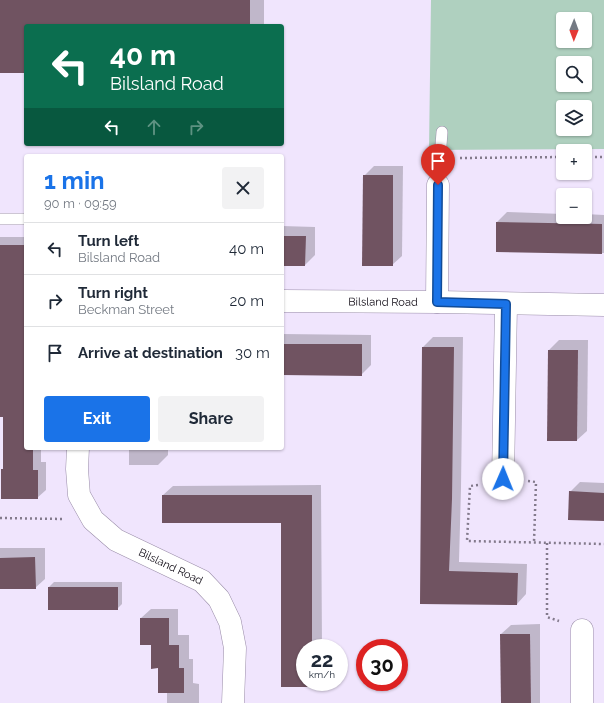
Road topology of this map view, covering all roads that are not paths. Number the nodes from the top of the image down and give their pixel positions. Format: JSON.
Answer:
{"nodes":[{"id":1,"x":442,"y":132,"type":"dead end"},
{"id":2,"x":438,"y":185,"type":"joint"},
{"id":3,"x":0,"y":219,"type":"edge"},
{"id":4,"x":24,"y":219,"type":"edge"},
{"id":5,"x":284,"y":301,"type":"edge"},
{"id":6,"x":437,"y":302,"type":"junction"},
{"id":7,"x":506,"y":304,"type":"junction"},
{"id":8,"x":604,"y":305,"type":"edge"},
{"id":9,"x":78,"y":450,"type":"edge"},
{"id":10,"x":503,"y":479,"type":"road end"},
{"id":11,"x":582,"y":630,"type":"road end"},
{"id":12,"x":233,"y":703,"type":"edge"},
{"id":13,"x":582,"y":703,"type":"edge"}],
"edges":[{"from":1,"to":2,"type":"lane"},
{"from":2,"to":6,"type":"street"},
{"from":3,"to":4,"type":"lane"},
{"from":5,"to":6,"type":"street","name":"Bilsland Road"},
{"from":6,"to":7,"type":"street","name":"Bilsland Road"},
{"from":7,"to":8,"type":"street","name":"Bilsland Road"},
{"from":7,"to":10,"type":"street"},
{"from":9,"to":12,"type":"street","name":"Bilsland Road"},
{"from":11,"to":13,"type":"street"}]}
